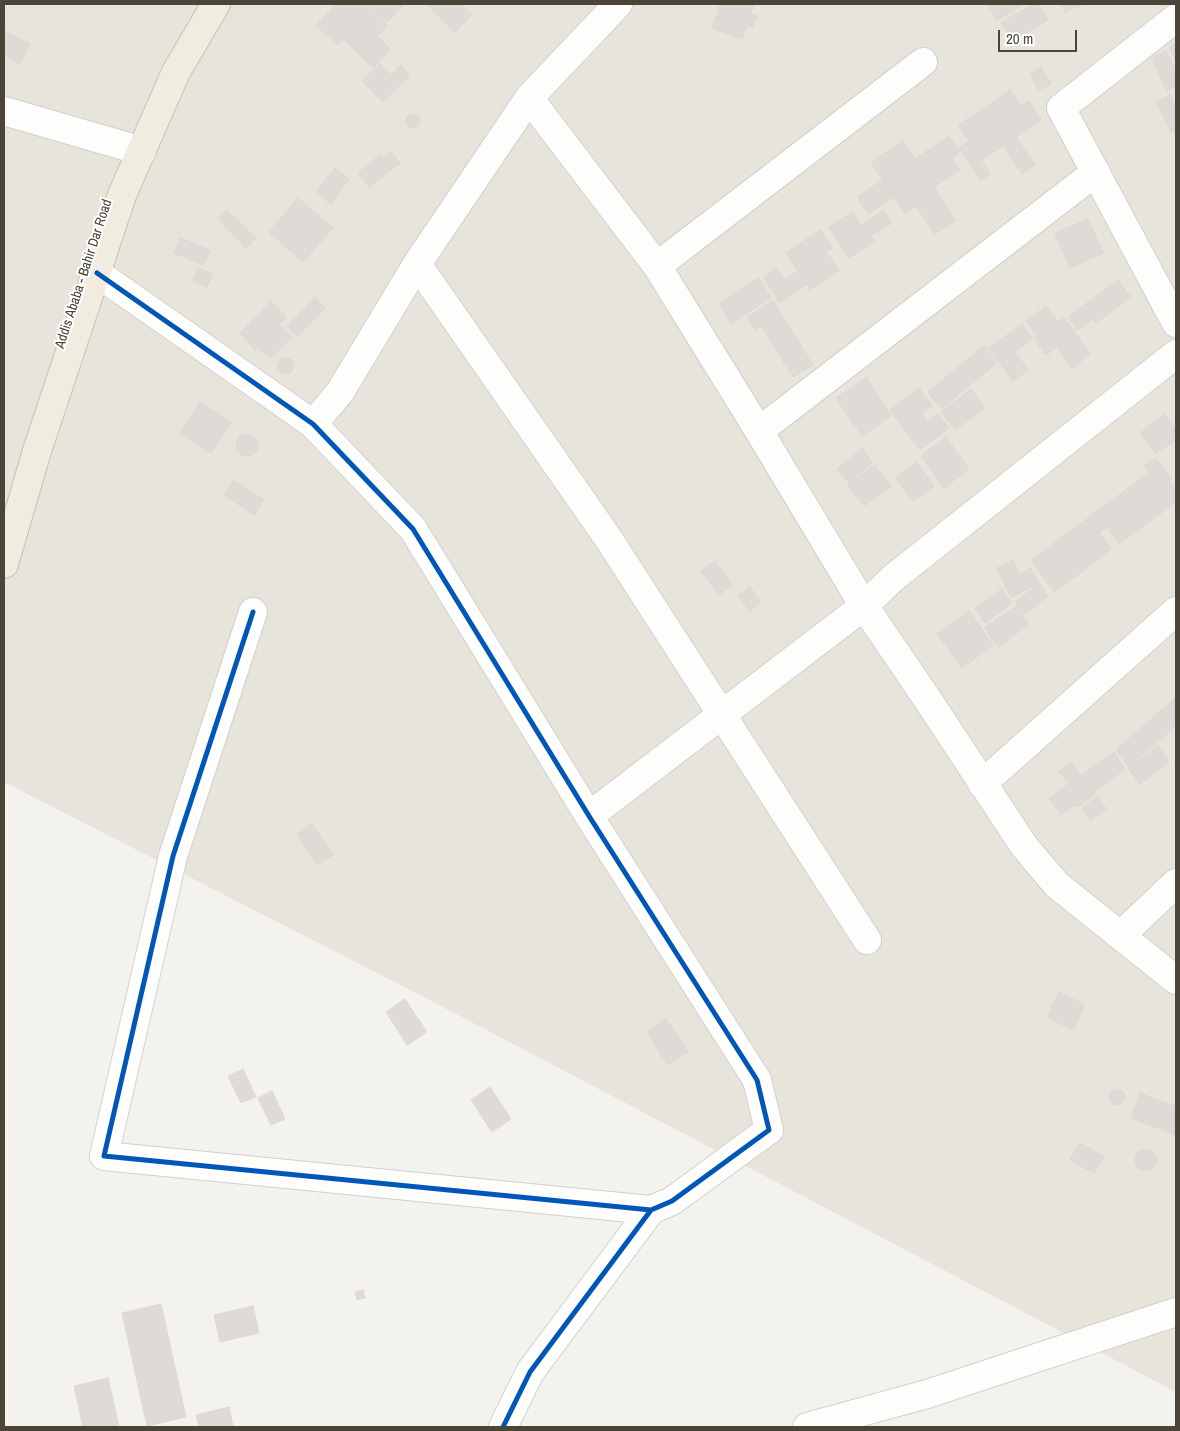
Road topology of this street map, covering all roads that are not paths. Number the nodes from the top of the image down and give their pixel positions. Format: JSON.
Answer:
{"nodes":[{"id":1,"x":216,"y":4,"type":"edge"},
{"id":2,"x":618,"y":4,"type":"edge"},
{"id":3,"x":1176,"y":18,"type":"edge"},
{"id":4,"x":923,"y":62,"type":"dead end"},
{"id":5,"x":529,"y":98,"type":"junction"},
{"id":6,"x":4,"y":111,"type":"edge"},
{"id":7,"x":142,"y":151,"type":"junction"},
{"id":8,"x":1096,"y":172,"type":"junction"},
{"id":9,"x":417,"y":264,"type":"junction"},
{"id":10,"x":656,"y":266,"type":"junction"},
{"id":11,"x":96,"y":273,"type":"junction"},
{"id":12,"x":1176,"y":324,"type":"edge"},
{"id":13,"x":1176,"y":354,"type":"edge"},
{"id":14,"x":313,"y":424,"type":"junction"},
{"id":15,"x":759,"y":432,"type":"junction"},
{"id":16,"x":4,"y":564,"type":"edge"},
{"id":17,"x":864,"y":606,"type":"junction"},
{"id":18,"x":1176,"y":611,"type":"edge"},
{"id":19,"x":253,"y":612,"type":"dead end"},
{"id":20,"x":722,"y":715,"type":"junction"},
{"id":21,"x":982,"y":784,"type":"junction"},
{"id":22,"x":589,"y":816,"type":"junction"},
{"id":23,"x":1176,"y":882,"type":"edge"},
{"id":24,"x":1120,"y":936,"type":"junction"},
{"id":25,"x":867,"y":940,"type":"dead end"},
{"id":26,"x":1176,"y":980,"type":"edge"},
{"id":27,"x":650,"y":1210,"type":"junction"},
{"id":28,"x":1176,"y":1312,"type":"edge"},
{"id":29,"x":503,"y":1427,"type":"edge"},
{"id":30,"x":807,"y":1427,"type":"edge"}],
"edges":[{"from":1,"to":7,"type":"highway","name":"Addis Ababa - Bahir Dar Road"},
{"from":2,"to":5,"type":"street"},
{"from":3,"to":8,"type":"street"},
{"from":4,"to":10,"type":"street"},
{"from":5,"to":9,"type":"street"},
{"from":5,"to":10,"type":"street"},
{"from":6,"to":7,"type":"street"},
{"from":7,"to":11,"type":"highway","name":"Addis Ababa - Bahir Dar Road"},
{"from":8,"to":12,"type":"street"},
{"from":8,"to":15,"type":"street"},
{"from":9,"to":14,"type":"street"},
{"from":9,"to":20,"type":"street"},
{"from":10,"to":15,"type":"street"},
{"from":11,"to":14,"type":"street"},
{"from":11,"to":16,"type":"highway","name":"Addis Ababa - Bahir Dar Road"},
{"from":13,"to":17,"type":"street"},
{"from":14,"to":22,"type":"street"},
{"from":15,"to":17,"type":"street"},
{"from":17,"to":20,"type":"street"},
{"from":17,"to":21,"type":"street"},
{"from":18,"to":21,"type":"street"},
{"from":19,"to":27,"type":"street"},
{"from":20,"to":22,"type":"street"},
{"from":20,"to":25,"type":"street"},
{"from":21,"to":24,"type":"street"},
{"from":22,"to":27,"type":"street"},
{"from":23,"to":24,"type":"street"},
{"from":24,"to":26,"type":"street"},
{"from":27,"to":29,"type":"street"},
{"from":28,"to":30,"type":"street"}]}
